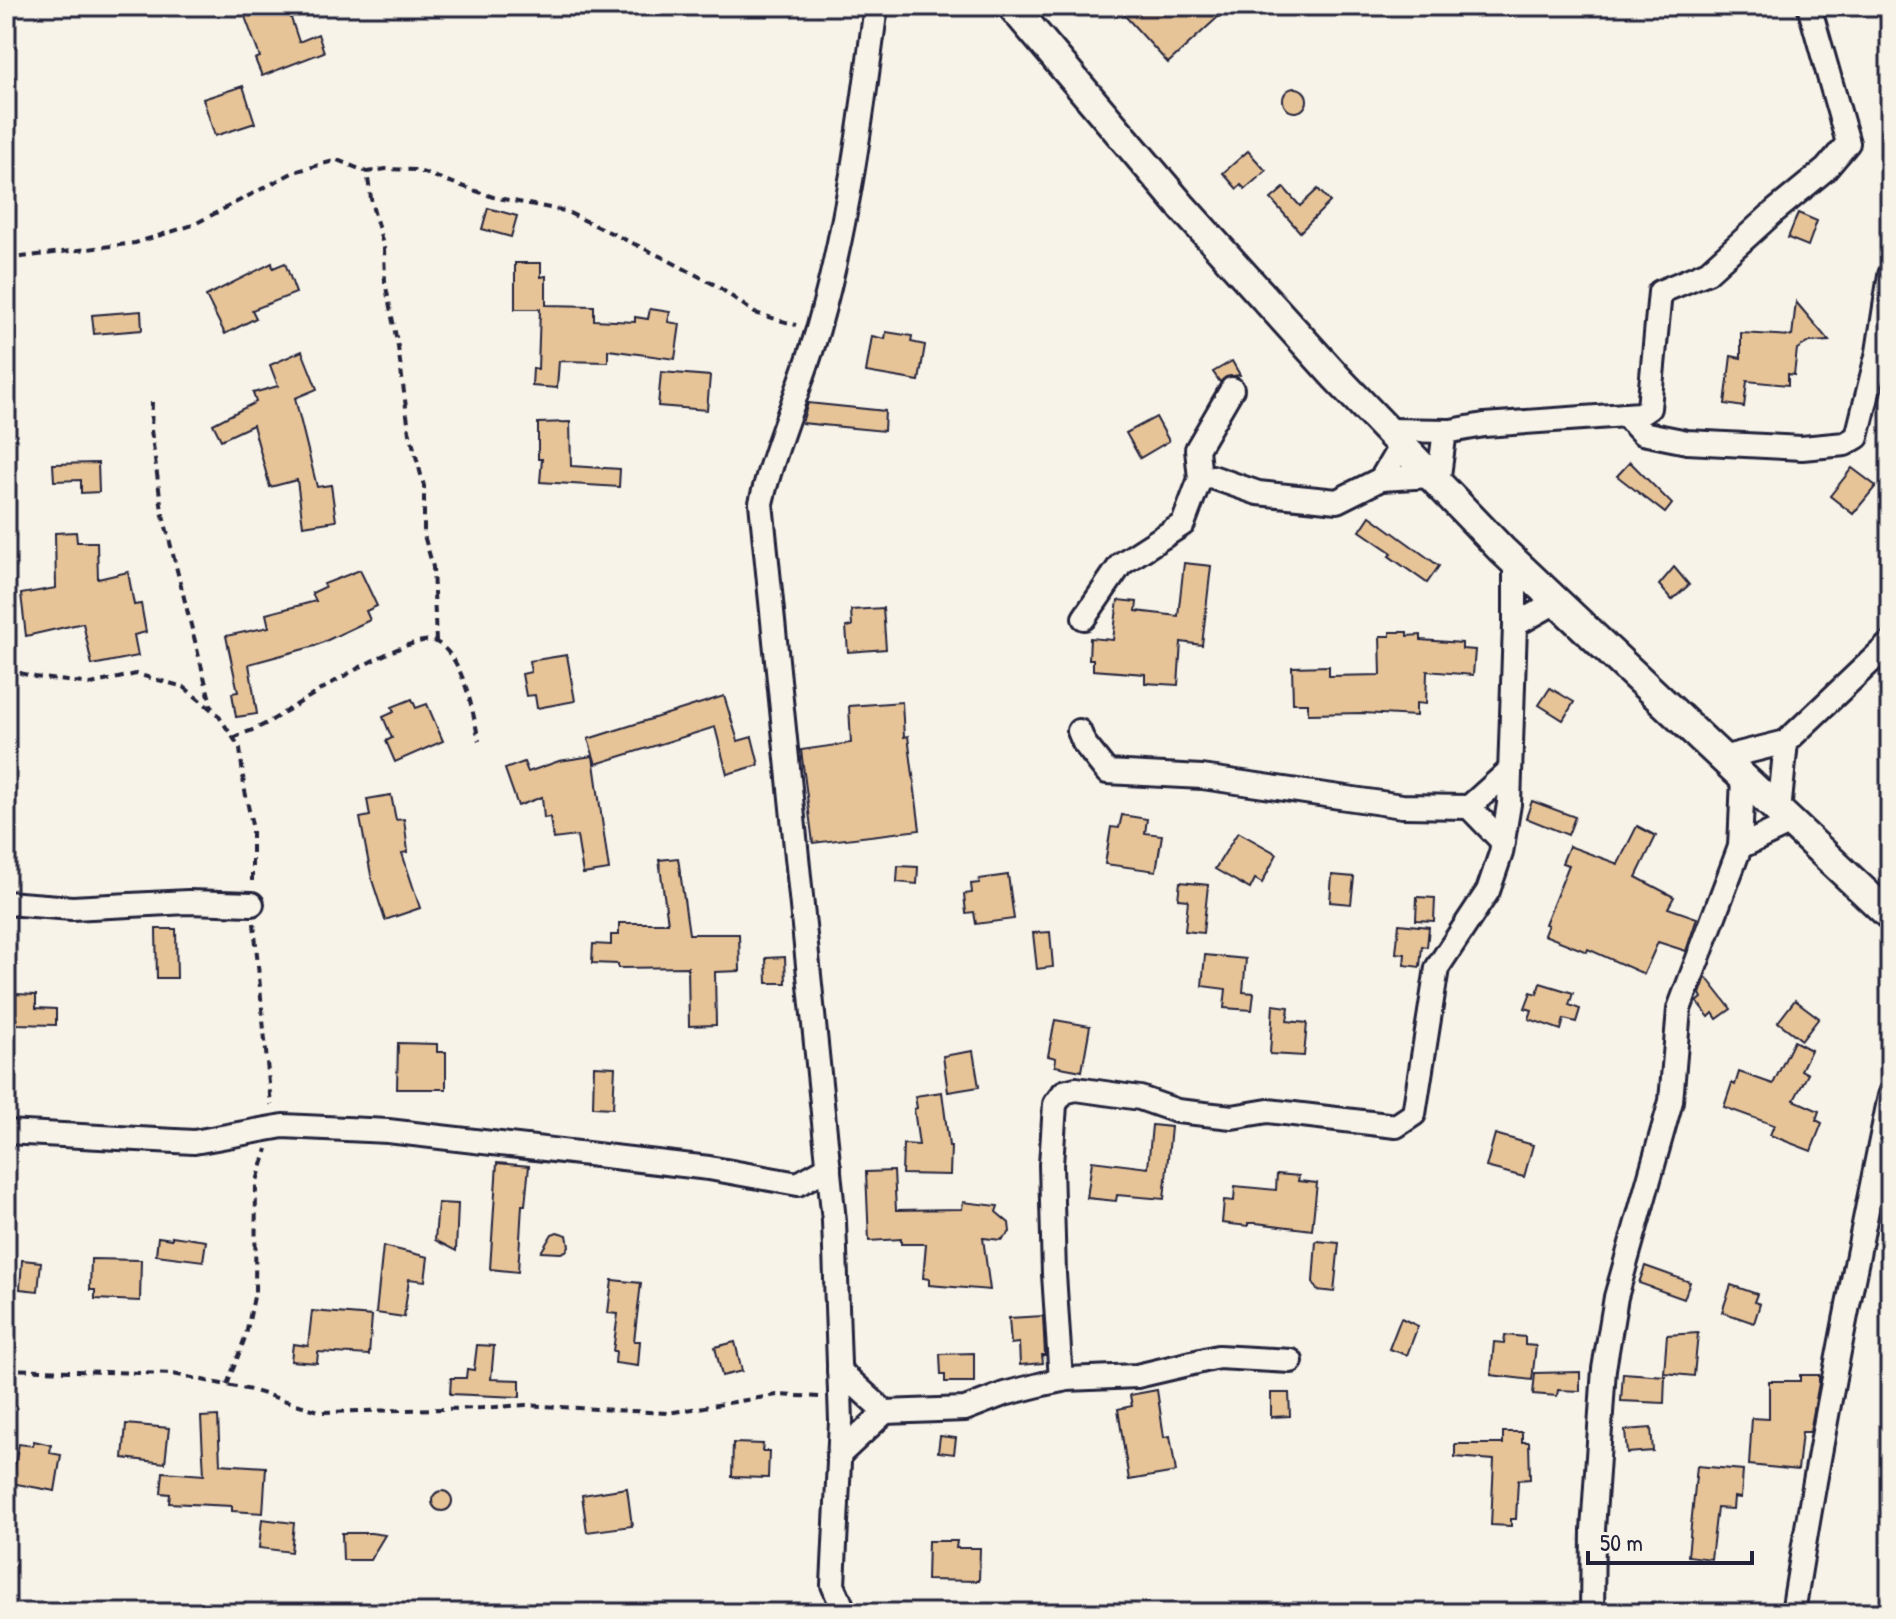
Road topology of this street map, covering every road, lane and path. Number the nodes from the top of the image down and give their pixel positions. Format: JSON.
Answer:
{"nodes":[{"id":1,"x":876,"y":6,"type":"edge"},
{"id":2,"x":1012,"y":6,"type":"edge"},
{"id":3,"x":1809,"y":6,"type":"edge"},
{"id":4,"x":367,"y":172,"type":"junction"},
{"id":5,"x":6,"y":259,"type":"edge"},
{"id":6,"x":1890,"y":275,"type":"edge"},
{"id":7,"x":817,"y":331,"type":"junction"},
{"id":8,"x":1232,"y":389,"type":"dead end"},
{"id":9,"x":152,"y":402,"type":"dead end"},
{"id":10,"x":1649,"y":408,"type":"junction"},
{"id":11,"x":1625,"y":415,"type":"junction"},
{"id":12,"x":1445,"y":431,"type":"junction"},
{"id":13,"x":1649,"y":435,"type":"junction"},
{"id":14,"x":1394,"y":437,"type":"junction"},
{"id":15,"x":1200,"y":479,"type":"junction"},
{"id":16,"x":1381,"y":479,"type":"junction"},
{"id":17,"x":1434,"y":480,"type":"junction"},
{"id":18,"x":1515,"y":563,"type":"junction"},
{"id":19,"x":1556,"y":602,"type":"junction"},
{"id":20,"x":1084,"y":618,"type":"dead end"},
{"id":21,"x":1515,"y":625,"type":"junction"},
{"id":22,"x":436,"y":642,"type":"junction"},
{"id":23,"x":1890,"y":643,"type":"edge"},
{"id":24,"x":6,"y":669,"type":"edge"},
{"id":25,"x":212,"y":710,"type":"junction"},
{"id":26,"x":1079,"y":731,"type":"dead end"},
{"id":27,"x":233,"y":738,"type":"junction"},
{"id":28,"x":479,"y":741,"type":"dead end"},
{"id":29,"x":1786,"y":742,"type":"junction"},
{"id":30,"x":1722,"y":758,"type":"junction"},
{"id":31,"x":1510,"y":770,"type":"junction"},
{"id":32,"x":1743,"y":778,"type":"junction"},
{"id":33,"x":1469,"y":807,"type":"junction"},
{"id":34,"x":1785,"y":817,"type":"junction"},
{"id":35,"x":1503,"y":842,"type":"junction"},
{"id":36,"x":1740,"y":847,"type":"junction"},
{"id":37,"x":6,"y":903,"type":"edge"},
{"id":38,"x":252,"y":904,"type":"junction"},
{"id":39,"x":1890,"y":916,"type":"edge"},
{"id":40,"x":1890,"y":1096,"type":"edge"},
{"id":41,"x":273,"y":1128,"type":"junction"},
{"id":42,"x":6,"y":1132,"type":"edge"},
{"id":43,"x":829,"y":1167,"type":"junction"},
{"id":44,"x":1291,"y":1361,"type":"dead end"},
{"id":45,"x":6,"y":1369,"type":"edge"},
{"id":46,"x":839,"y":1370,"type":"junction"},
{"id":47,"x":1061,"y":1380,"type":"junction"},
{"id":48,"x":227,"y":1385,"type":"junction"},
{"id":49,"x":840,"y":1396,"type":"junction"},
{"id":50,"x":885,"y":1412,"type":"junction"},
{"id":51,"x":838,"y":1456,"type":"junction"},
{"id":52,"x":845,"y":1613,"type":"edge"},
{"id":53,"x":1592,"y":1613,"type":"edge"},
{"id":54,"x":1793,"y":1613,"type":"edge"}],
"edges":[{"from":1,"to":7,"type":"street"},
{"from":2,"to":14,"type":"street"},
{"from":3,"to":10,"type":"street"},
{"from":4,"to":5,"type":"path"},
{"from":4,"to":7,"type":"path"},
{"from":4,"to":22,"type":"path"},
{"from":6,"to":13,"type":"street"},
{"from":7,"to":43,"type":"street"},
{"from":8,"to":15,"type":"street"},
{"from":9,"to":25,"type":"path"},
{"from":10,"to":11,"type":"street"},
{"from":10,"to":13,"type":"street"},
{"from":11,"to":12,"type":"street"},
{"from":11,"to":13,"type":"street"},
{"from":12,"to":14,"type":"street"},
{"from":12,"to":17,"type":"street"},
{"from":14,"to":16,"type":"street"},
{"from":14,"to":17,"type":"street"},
{"from":15,"to":16,"type":"street"},
{"from":15,"to":20,"type":"street"},
{"from":16,"to":17,"type":"street"},
{"from":17,"to":18,"type":"street"},
{"from":18,"to":19,"type":"street"},
{"from":18,"to":21,"type":"street"},
{"from":19,"to":21,"type":"street"},
{"from":19,"to":30,"type":"street"},
{"from":21,"to":31,"type":"street"},
{"from":22,"to":27,"type":"path"},
{"from":22,"to":28,"type":"path"},
{"from":23,"to":29,"type":"street"},
{"from":24,"to":25,"type":"path"},
{"from":25,"to":27,"type":"path"},
{"from":26,"to":33,"type":"street"},
{"from":27,"to":38,"type":"path"},
{"from":29,"to":30,"type":"street"},
{"from":29,"to":34,"type":"street"},
{"from":30,"to":32,"type":"street"},
{"from":31,"to":33,"type":"street"},
{"from":31,"to":35,"type":"street"},
{"from":32,"to":34,"type":"street"},
{"from":32,"to":36,"type":"street"},
{"from":33,"to":35,"type":"street"},
{"from":34,"to":36,"type":"street"},
{"from":34,"to":39,"type":"street"},
{"from":35,"to":47,"type":"street"},
{"from":36,"to":53,"type":"street"},
{"from":37,"to":38,"type":"street"},
{"from":38,"to":41,"type":"path"},
{"from":40,"to":54,"type":"street"},
{"from":41,"to":42,"type":"street"},
{"from":41,"to":43,"type":"street"},
{"from":41,"to":48,"type":"path"},
{"from":43,"to":46,"type":"street"},
{"from":44,"to":47,"type":"street"},
{"from":45,"to":48,"type":"path"},
{"from":46,"to":49,"type":"street"},
{"from":46,"to":50,"type":"street"},
{"from":47,"to":50,"type":"street"},
{"from":48,"to":49,"type":"path"},
{"from":49,"to":51,"type":"street"},
{"from":50,"to":51,"type":"street"},
{"from":51,"to":52,"type":"street"}]}
